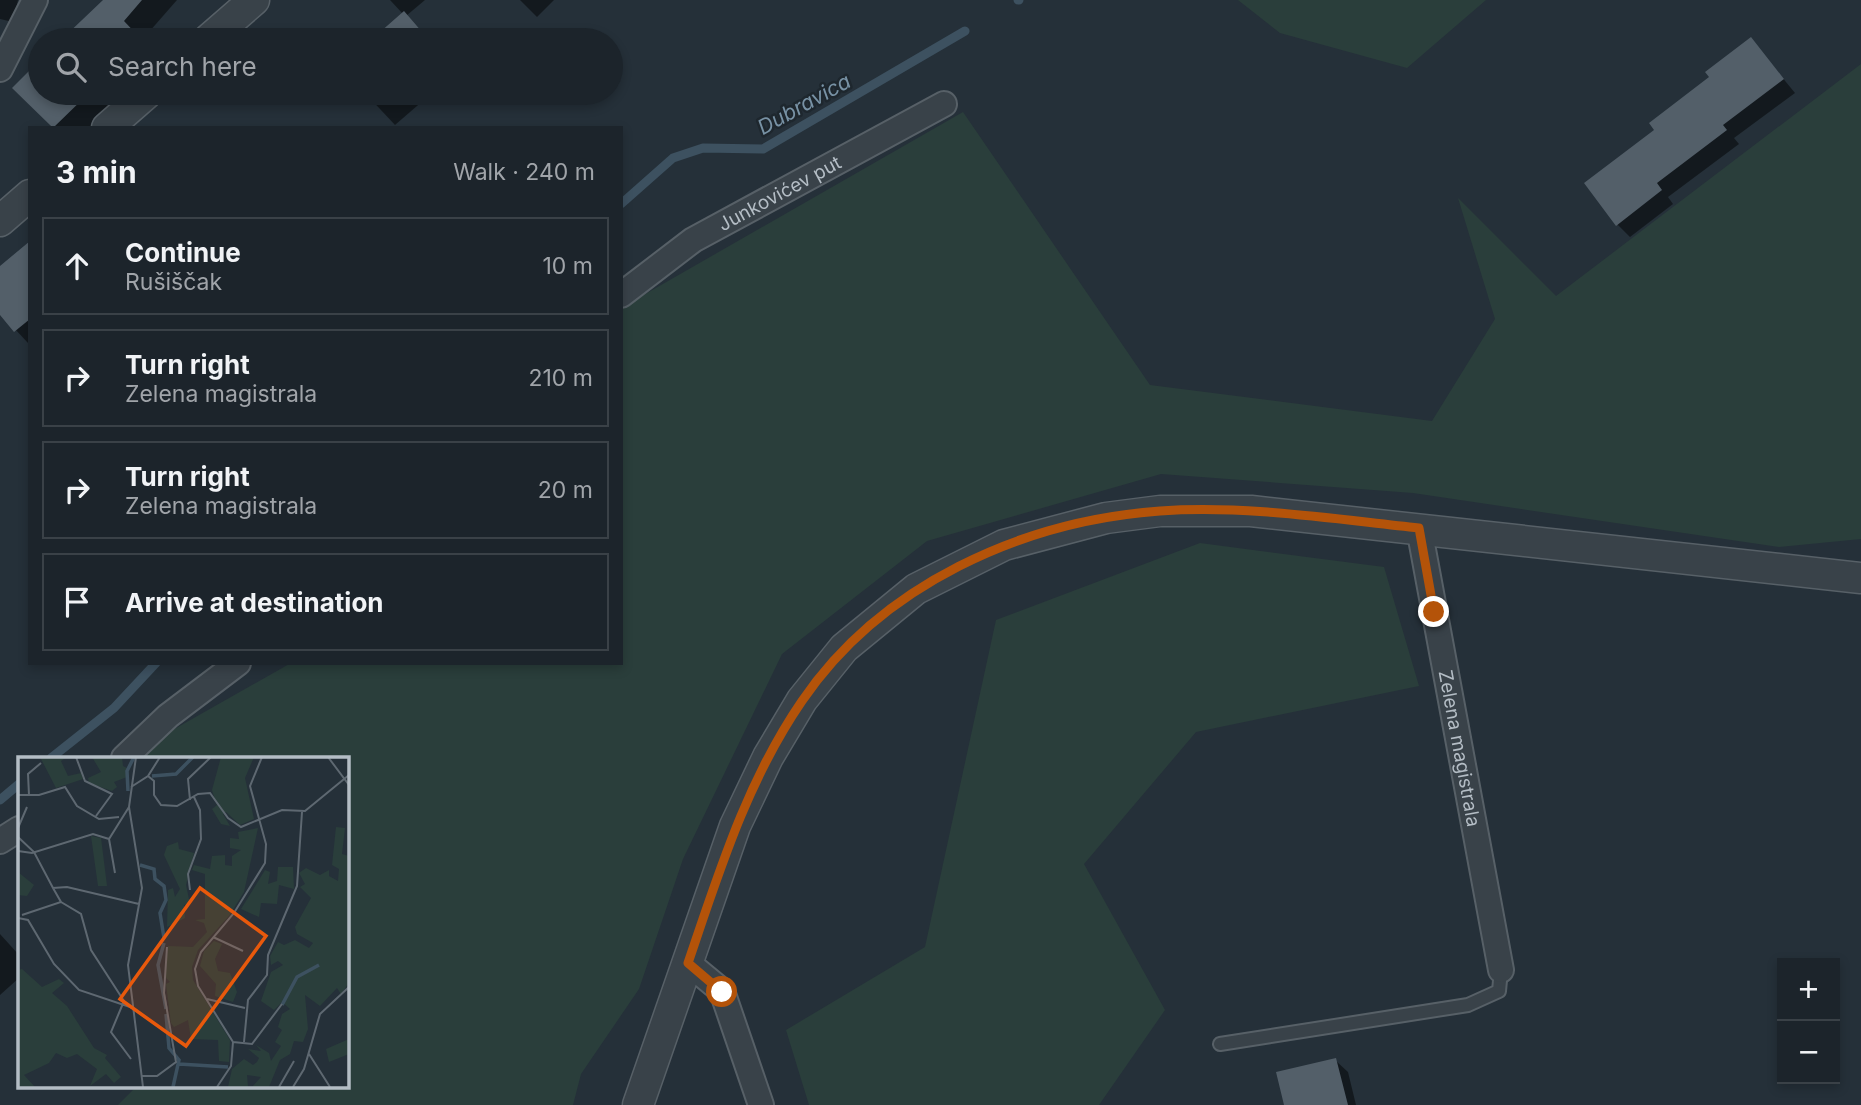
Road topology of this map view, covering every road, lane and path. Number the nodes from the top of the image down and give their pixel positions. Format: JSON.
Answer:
{"nodes":[{"id":1,"x":35,"y":0,"type":"edge"},
{"id":2,"x":254,"y":0,"type":"edge"},
{"id":3,"x":222,"y":28,"type":"edge"},
{"id":4,"x":0,"y":69,"type":"edge"},
{"id":5,"x":944,"y":104,"type":"dead end"},
{"id":6,"x":134,"y":105,"type":"edge"},
{"id":7,"x":109,"y":126,"type":"edge"},
{"id":8,"x":28,"y":197,"type":"edge"},
{"id":9,"x":1,"y":217,"type":"edge"},
{"id":10,"x":623,"y":293,"type":"edge"},
{"id":11,"x":1419,"y":528,"type":"junction"},
{"id":12,"x":1861,"y":578,"type":"edge"},
{"id":13,"x":235,"y":665,"type":"edge"},
{"id":14,"x":125,"y":757,"type":"edge"},
{"id":15,"x":18,"y":830,"type":"edge"},
{"id":16,"x":0,"y":841,"type":"edge"},
{"id":17,"x":688,"y":963,"type":"junction"},
{"id":18,"x":1501,"y":970,"type":"joint"},
{"id":19,"x":1220,"y":1044,"type":"dead end"},
{"id":20,"x":638,"y":1105,"type":"edge"},
{"id":21,"x":761,"y":1105,"type":"edge"}],
"edges":[{"from":1,"to":4,"type":"street"},
{"from":2,"to":3,"type":"street"},
{"from":5,"to":10,"type":"street","name":"Junkovićev put"},
{"from":6,"to":7,"type":"street"},
{"from":8,"to":9,"type":"street"},
{"from":11,"to":12,"type":"street"},
{"from":11,"to":17,"type":"street"},
{"from":11,"to":18,"type":"street","name":"Zelena magistrala"},
{"from":13,"to":14,"type":"street"},
{"from":15,"to":16,"type":"street"},
{"from":17,"to":20,"type":"street"},
{"from":17,"to":21,"type":"street"},
{"from":18,"to":19,"type":"lane"}]}
